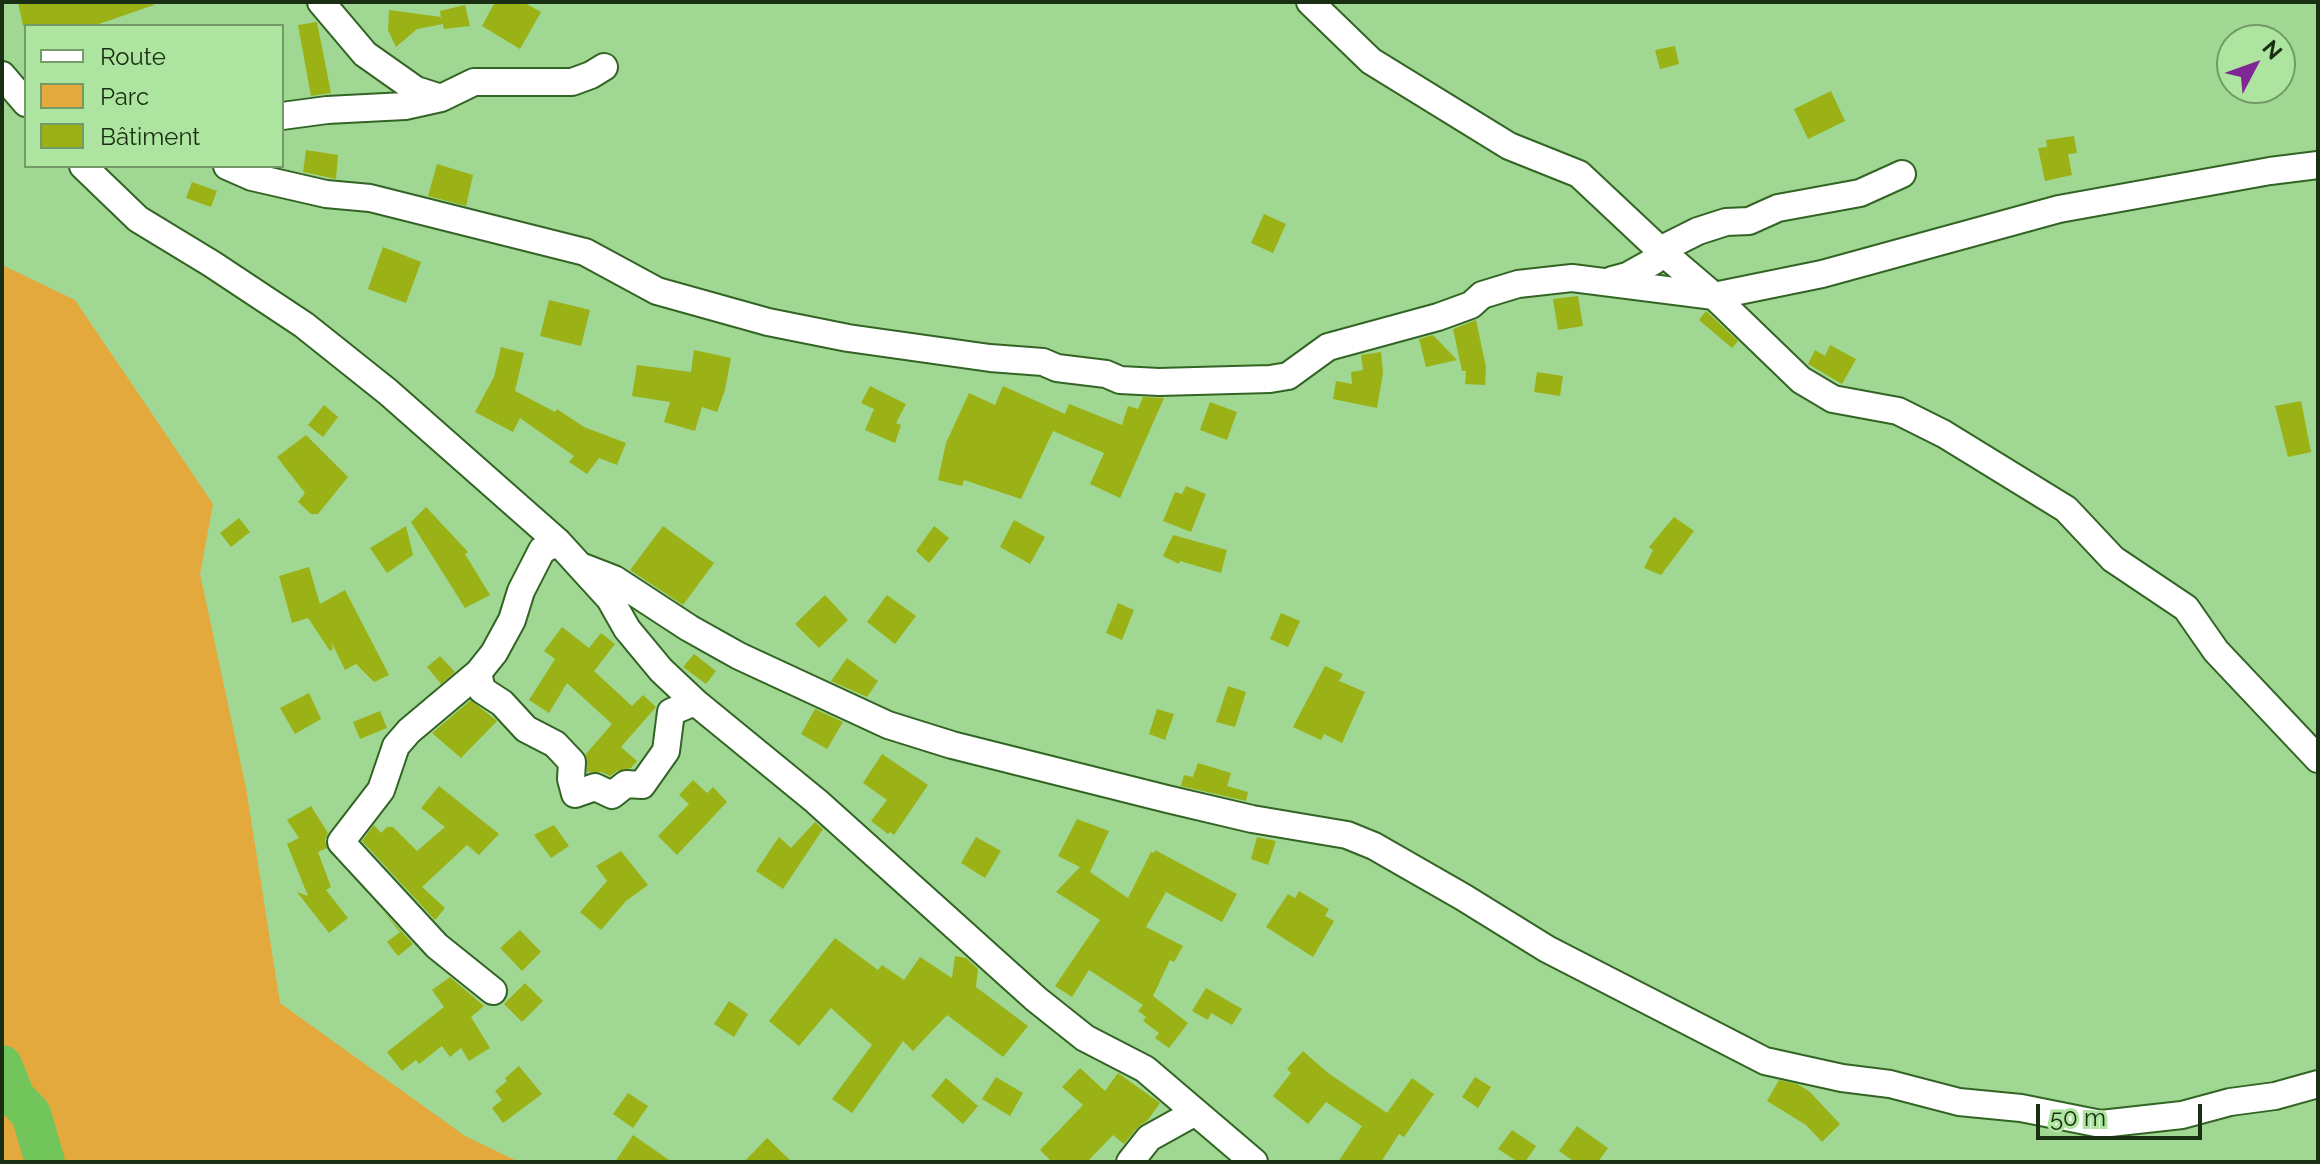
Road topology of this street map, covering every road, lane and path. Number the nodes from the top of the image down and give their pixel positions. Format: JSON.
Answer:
{"nodes":[{"id":1,"x":321,"y":2,"type":"edge"},
{"id":2,"x":1310,"y":2,"type":"edge"},
{"id":3,"x":604,"y":67,"type":"dead end"},
{"id":4,"x":2,"y":75,"type":"edge"},
{"id":5,"x":441,"y":98,"type":"junction"},
{"id":6,"x":24,"y":101,"type":"edge"},
{"id":7,"x":284,"y":116,"type":"edge"},
{"id":8,"x":2318,"y":165,"type":"edge"},
{"id":9,"x":85,"y":168,"type":"edge"},
{"id":10,"x":232,"y":168,"type":"edge"},
{"id":11,"x":1902,"y":174,"type":"dead end"},
{"id":12,"x":1660,"y":250,"type":"junction"},
{"id":13,"x":1608,"y":281,"type":"junction"},
{"id":14,"x":1714,"y":296,"type":"junction"},
{"id":15,"x":558,"y":542,"type":"junction"},
{"id":16,"x":583,"y":567,"type":"junction"},
{"id":17,"x":478,"y":673,"type":"junction"},
{"id":18,"x":695,"y":702,"type":"junction"},
{"id":19,"x":2318,"y":759,"type":"edge"},
{"id":20,"x":493,"y":991,"type":"dead end"},
{"id":21,"x":2318,"y":1084,"type":"edge"},
{"id":22,"x":1194,"y":1113,"type":"junction"},
{"id":23,"x":1252,"y":1161,"type":"edge"},
{"id":24,"x":1130,"y":1162,"type":"edge"}],
"edges":[{"from":1,"to":5,"type":"street"},
{"from":2,"to":12,"type":"street"},
{"from":3,"to":5,"type":"street"},
{"from":4,"to":6,"type":"street"},
{"from":5,"to":7,"type":"street"},
{"from":8,"to":14,"type":"street"},
{"from":9,"to":15,"type":"street"},
{"from":10,"to":13,"type":"street"},
{"from":11,"to":12,"type":"street"},
{"from":12,"to":13,"type":"street"},
{"from":12,"to":14,"type":"street"},
{"from":13,"to":14,"type":"street"},
{"from":14,"to":19,"type":"street"},
{"from":15,"to":16,"type":"street"},
{"from":15,"to":17,"type":"street"},
{"from":16,"to":18,"type":"street"},
{"from":16,"to":21,"type":"street"},
{"from":17,"to":18,"type":"street"},
{"from":17,"to":20,"type":"street"},
{"from":18,"to":22,"type":"street"},
{"from":22,"to":23,"type":"street"},
{"from":22,"to":24,"type":"street"}]}
